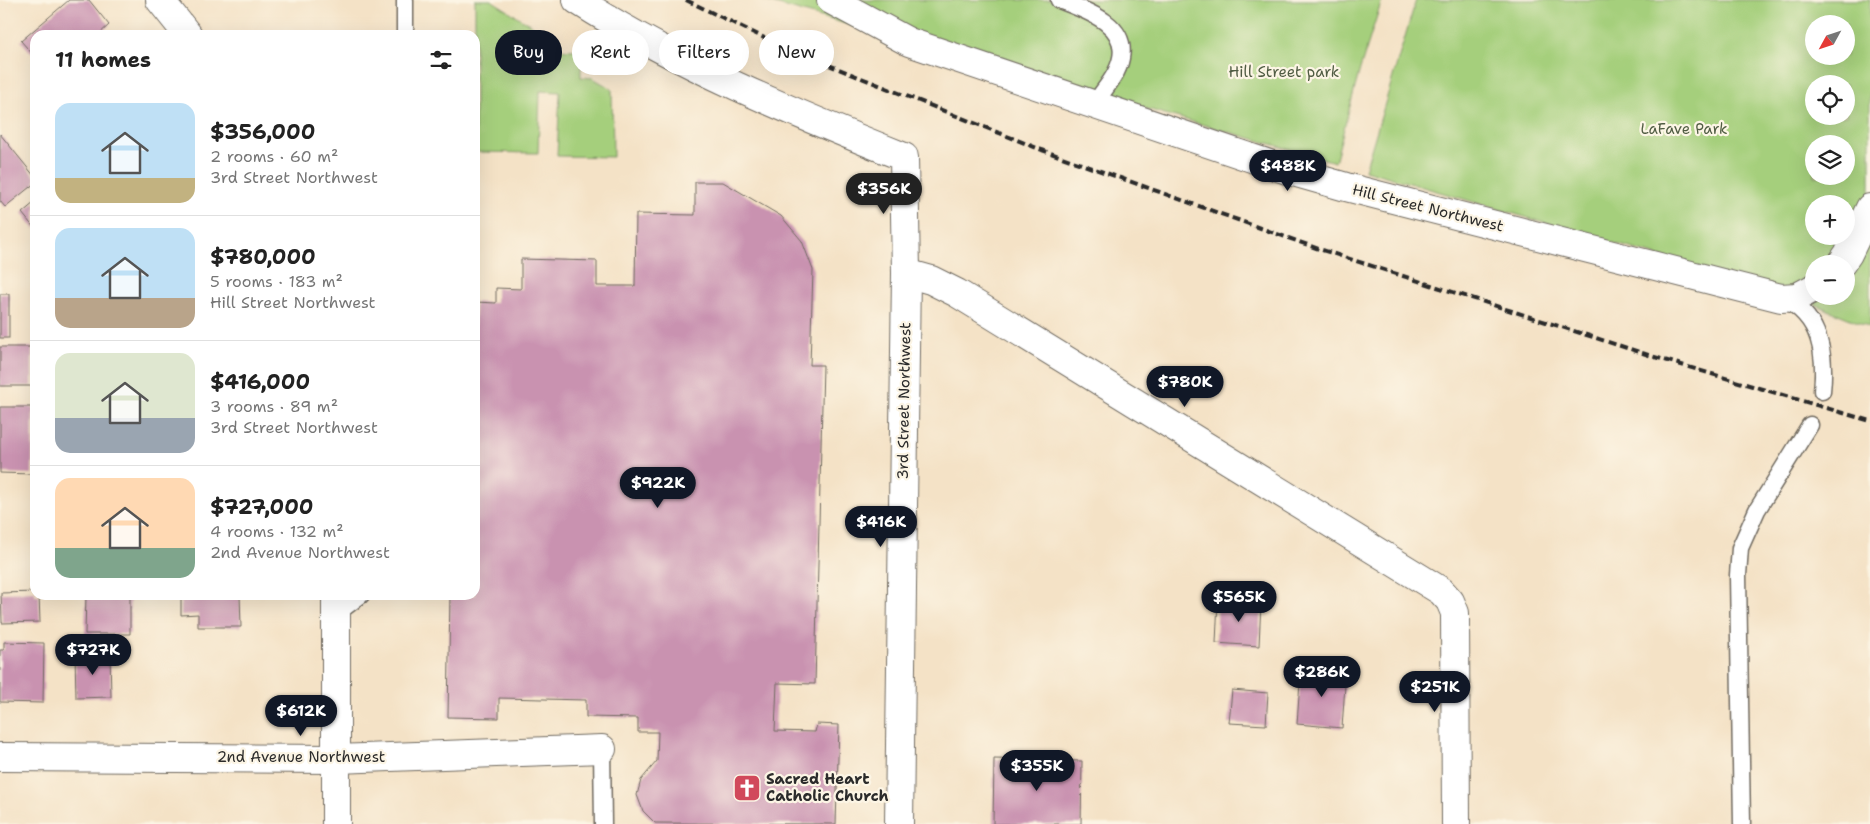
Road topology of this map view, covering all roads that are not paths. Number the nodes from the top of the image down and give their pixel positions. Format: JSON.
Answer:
{"nodes":[{"id":1,"x":160,"y":0,"type":"edge"},
{"id":2,"x":405,"y":0,"type":"edge"},
{"id":3,"x":578,"y":0,"type":"edge"},
{"id":4,"x":830,"y":0,"type":"edge"},
{"id":5,"x":1059,"y":0,"type":"edge"},
{"id":6,"x":184,"y":30,"type":"edge"},
{"id":7,"x":405,"y":30,"type":"edge"},
{"id":8,"x":1094,"y":105,"type":"junction"},
{"id":9,"x":1870,"y":208,"type":"edge"},
{"id":10,"x":1847,"y":255,"type":"edge"},
{"id":11,"x":906,"y":273,"type":"junction"},
{"id":12,"x":1805,"y":293,"type":"edge"},
{"id":13,"x":1781,"y":298,"type":"junction"},
{"id":14,"x":1822,"y":391,"type":"dead end"},
{"id":15,"x":1810,"y":425,"type":"dead end"},
{"id":16,"x":336,"y":604,"type":"edge"},
{"id":17,"x":602,"y":749,"type":"joint"},
{"id":18,"x":0,"y":757,"type":"edge"},
{"id":19,"x":337,"y":759,"type":"junction"},
{"id":20,"x":336,"y":824,"type":"edge"},
{"id":21,"x":603,"y":824,"type":"edge"},
{"id":22,"x":899,"y":824,"type":"edge"},
{"id":23,"x":1456,"y":824,"type":"edge"},
{"id":24,"x":1742,"y":824,"type":"edge"}],
"edges":[{"from":1,"to":6,"type":"street"},
{"from":2,"to":7,"type":"lane"},
{"from":3,"to":11,"type":"street","name":"3rd Street Northwest"},
{"from":4,"to":8,"type":"street","name":"Hill Street Northwest"},
{"from":5,"to":8,"type":"lane"},
{"from":8,"to":13,"type":"street","name":"Hill Street Northwest"},
{"from":9,"to":10,"type":"street"},
{"from":11,"to":22,"type":"street","name":"3rd Street Northwest"},
{"from":11,"to":23,"type":"street"},
{"from":12,"to":13,"type":"street"},
{"from":13,"to":14,"type":"lane"},
{"from":15,"to":24,"type":"lane"},
{"from":16,"to":19,"type":"street"},
{"from":17,"to":19,"type":"street","name":"2nd Avenue Northwest"},
{"from":17,"to":21,"type":"lane"},
{"from":18,"to":19,"type":"street","name":"2nd Avenue Northwest"},
{"from":19,"to":20,"type":"street"}]}
